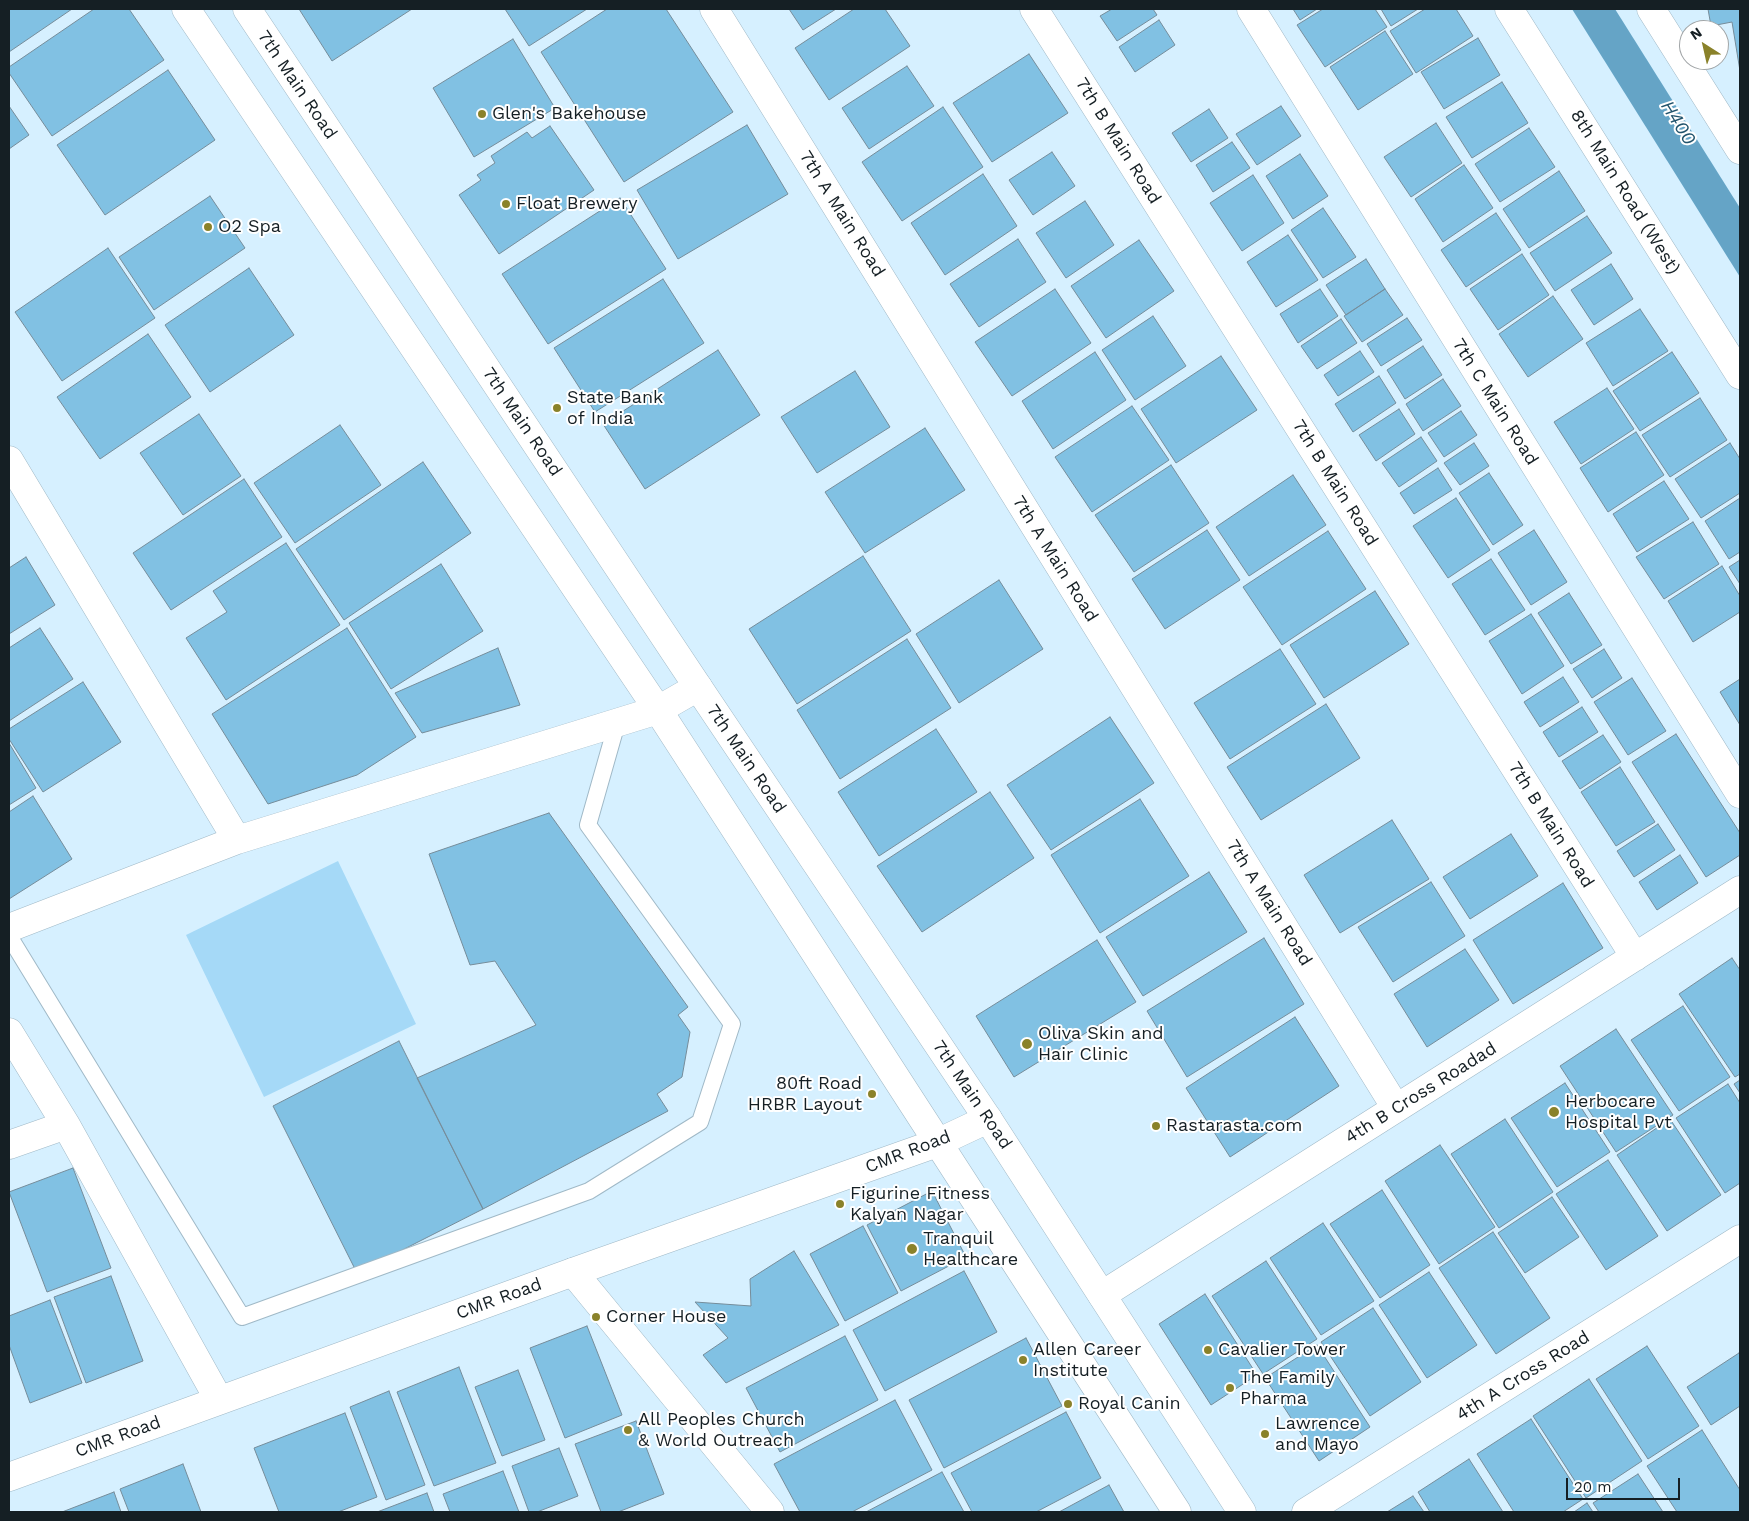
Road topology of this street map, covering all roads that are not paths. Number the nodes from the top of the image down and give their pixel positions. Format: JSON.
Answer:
{"nodes":[{"id":1,"x":186,"y":9,"type":"edge"},
{"id":2,"x":247,"y":9,"type":"edge"},
{"id":3,"x":714,"y":9,"type":"edge"},
{"id":4,"x":1034,"y":9,"type":"edge"},
{"id":5,"x":1251,"y":9,"type":"edge"},
{"id":6,"x":1509,"y":9,"type":"edge"},
{"id":7,"x":1651,"y":9,"type":"edge"},
{"id":8,"x":1729,"y":112,"type":"edge"},
{"id":9,"x":1740,"y":150,"type":"edge"},
{"id":10,"x":1740,"y":375,"type":"edge"},
{"id":11,"x":9,"y":460,"type":"edge"},
{"id":12,"x":698,"y":687,"type":"junction"},
{"id":13,"x":658,"y":710,"type":"junction"},
{"id":14,"x":617,"y":723,"type":"junction"},
{"id":15,"x":1740,"y":794,"type":"edge"},
{"id":16,"x":237,"y":840,"type":"junction"},
{"id":17,"x":1740,"y":890,"type":"edge"},
{"id":18,"x":9,"y":928,"type":"edge"},
{"id":19,"x":9,"y":936,"type":"edge"},
{"id":20,"x":1635,"y":957,"type":"junction"},
{"id":21,"x":9,"y":1032,"type":"edge"},
{"id":22,"x":1396,"y":1108,"type":"junction"},
{"id":23,"x":988,"y":1119,"type":"junction"},
{"id":24,"x":66,"y":1125,"type":"junction"},
{"id":25,"x":937,"y":1143,"type":"junction"},
{"id":26,"x":9,"y":1145,"type":"edge"},
{"id":27,"x":1740,"y":1239,"type":"edge"},
{"id":28,"x":573,"y":1272,"type":"junction"},
{"id":29,"x":1102,"y":1295,"type":"junction"},
{"id":30,"x":219,"y":1400,"type":"junction"},
{"id":31,"x":9,"y":1477,"type":"edge"},
{"id":32,"x":763,"y":1510,"type":"edge"},
{"id":33,"x":1177,"y":1512,"type":"edge"},
{"id":34,"x":1242,"y":1512,"type":"edge"},
{"id":35,"x":1306,"y":1512,"type":"edge"}],
"edges":[{"from":1,"to":13,"type":"street"},
{"from":2,"to":12,"type":"street","name":"7th Main Road"},
{"from":3,"to":22,"type":"street","name":"7th A Main Road"},
{"from":4,"to":20,"type":"street","name":"7th B Main Road"},
{"from":5,"to":15,"type":"street","name":"7th C Main Road"},
{"from":6,"to":10,"type":"street","name":"8th Main Road (West)"},
{"from":7,"to":8,"type":"street"},
{"from":8,"to":9,"type":"street"},
{"from":11,"to":16,"type":"street"},
{"from":12,"to":13,"type":"street"},
{"from":12,"to":23,"type":"street","name":"7th Main Road"},
{"from":13,"to":14,"type":"street"},
{"from":13,"to":25,"type":"street"},
{"from":14,"to":16,"type":"street"},
{"from":14,"to":19,"type":"lane"},
{"from":16,"to":18,"type":"street"},
{"from":17,"to":20,"type":"street","name":"4th B Cross Roadad"},
{"from":20,"to":22,"type":"street","name":"4th B Cross Roadad"},
{"from":21,"to":24,"type":"street"},
{"from":22,"to":29,"type":"street","name":"4th B Cross Roadad"},
{"from":23,"to":25,"type":"street","name":"CMR Road"},
{"from":23,"to":29,"type":"street","name":"7th Main Road"},
{"from":24,"to":26,"type":"street"},
{"from":24,"to":30,"type":"street"},
{"from":25,"to":28,"type":"street","name":"CMR Road"},
{"from":25,"to":33,"type":"street"},
{"from":27,"to":35,"type":"street","name":"4th A Cross Road"},
{"from":28,"to":30,"type":"street","name":"CMR Road"},
{"from":28,"to":32,"type":"street"},
{"from":29,"to":34,"type":"street","name":"7th Main Road"},
{"from":30,"to":31,"type":"street","name":"CMR Road"}]}
